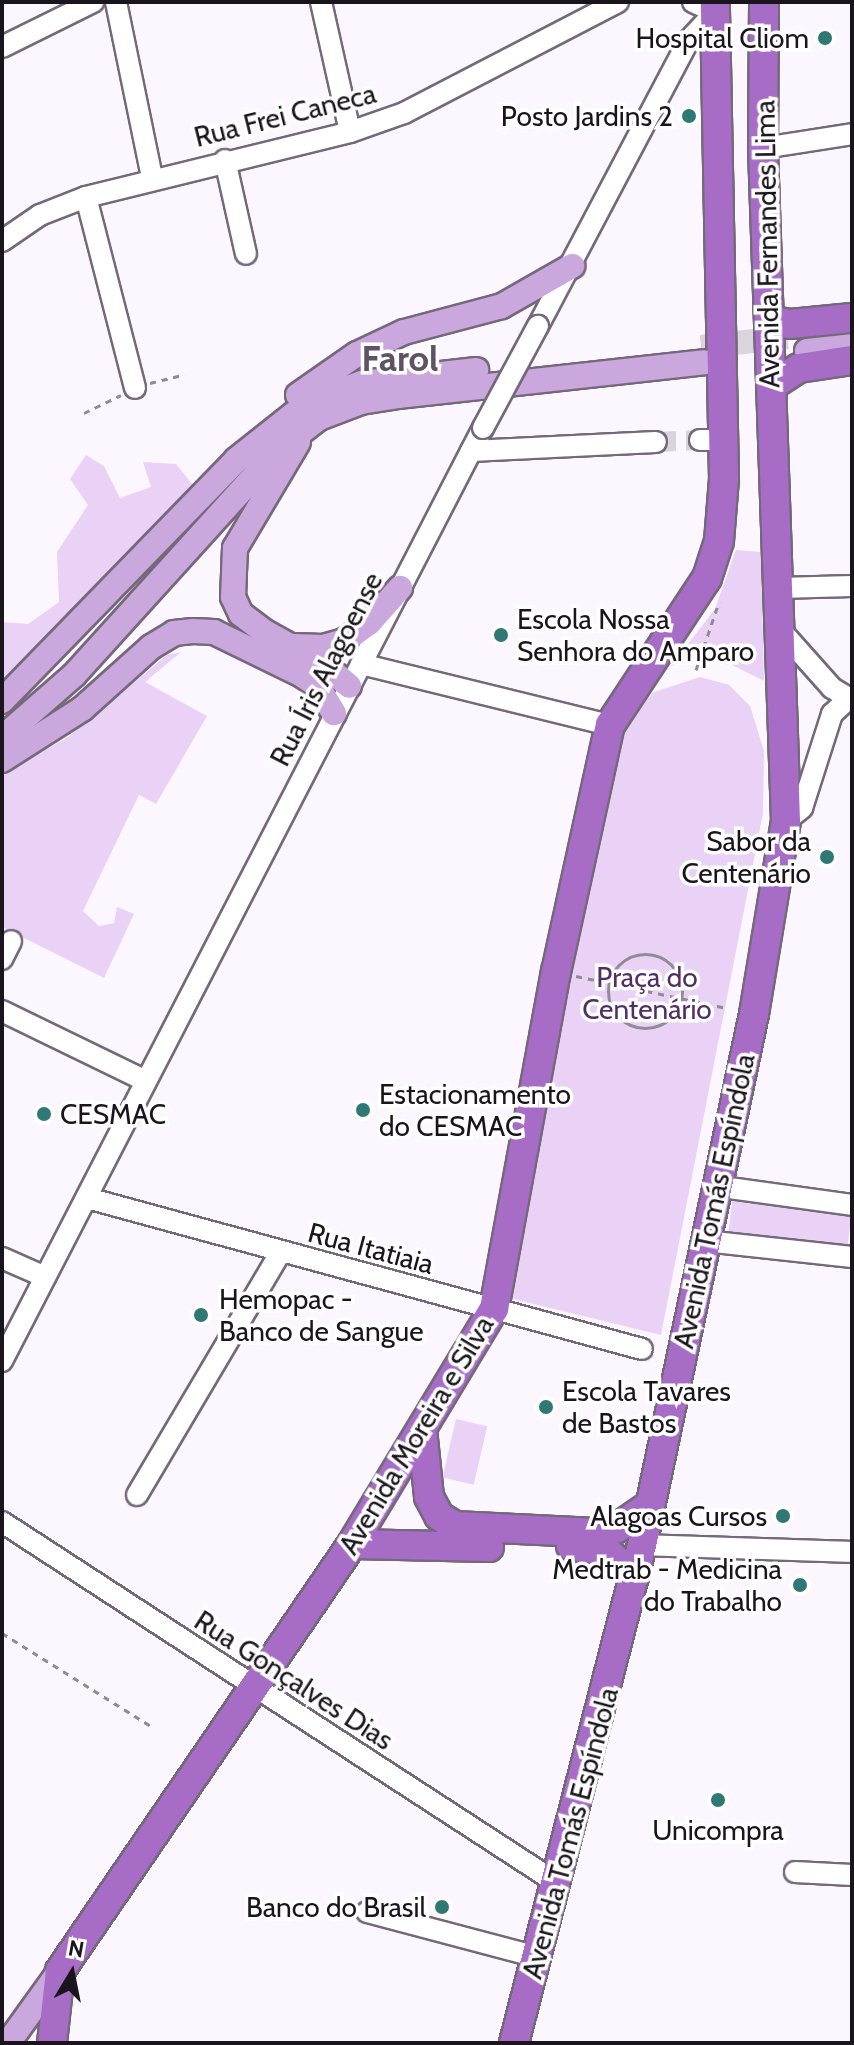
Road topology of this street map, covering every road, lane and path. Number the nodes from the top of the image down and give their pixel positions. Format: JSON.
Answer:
{"nodes":[{"id":1,"x":93,"y":2,"type":"edge"},
{"id":2,"x":116,"y":2,"type":"edge"},
{"id":3,"x":321,"y":2,"type":"edge"},
{"id":4,"x":618,"y":2,"type":"edge"},
{"id":5,"x":764,"y":2,"type":"edge"},
{"id":6,"x":707,"y":5,"type":"edge"},
{"id":7,"x":2,"y":47,"type":"edge"},
{"id":8,"x":350,"y":132,"type":"junction"},
{"id":9,"x":852,"y":134,"type":"edge"},
{"id":10,"x":763,"y":148,"type":"junction"},
{"id":11,"x":225,"y":160,"type":"junction"},
{"id":12,"x":152,"y":177,"type":"junction"},
{"id":13,"x":86,"y":197,"type":"junction"},
{"id":14,"x":2,"y":241,"type":"edge"},
{"id":15,"x":246,"y":254,"type":"dead end"},
{"id":16,"x":572,"y":266,"type":"junction"},
{"id":17,"x":516,"y":300,"type":"junction"},
{"id":18,"x":852,"y":318,"type":"edge"},
{"id":19,"x":769,"y":320,"type":"junction"},
{"id":20,"x":538,"y":326,"type":"junction"},
{"id":21,"x":852,"y":329,"type":"edge"},
{"id":22,"x":852,"y":346,"type":"edge"},
{"id":23,"x":852,"y":360,"type":"edge"},
{"id":24,"x":771,"y":386,"type":"junction"},
{"id":25,"x":135,"y":388,"type":"dead end"},
{"id":26,"x":306,"y":426,"type":"junction"},
{"id":27,"x":656,"y":442,"type":"tunnel mouth"},
{"id":28,"x":471,"y":451,"type":"junction"},
{"id":29,"x":236,"y":460,"type":"junction"},
{"id":30,"x":724,"y":479,"type":"joint"},
{"id":31,"x":773,"y":487,"type":"joint"},
{"id":32,"x":852,"y":586,"type":"edge"},
{"id":33,"x":400,"y":588,"type":"junction"},
{"id":34,"x":779,"y":588,"type":"junction"},
{"id":35,"x":783,"y":633,"type":"junction"},
{"id":36,"x":291,"y":645,"type":"junction"},
{"id":37,"x":361,"y":664,"type":"junction"},
{"id":38,"x":349,"y":686,"type":"junction"},
{"id":39,"x":850,"y":700,"type":"edge"},
{"id":40,"x":2,"y":701,"type":"edge"},
{"id":41,"x":334,"y":713,"type":"junction"},
{"id":42,"x":610,"y":725,"type":"junction"},
{"id":43,"x":2,"y":738,"type":"edge"},
{"id":44,"x":2,"y":760,"type":"edge"},
{"id":45,"x":786,"y":821,"type":"junction"},
{"id":46,"x":572,"y":976,"type":"dead end"},
{"id":47,"x":608,"y":983,"type":"junction"},
{"id":48,"x":682,"y":998,"type":"junction"},
{"id":49,"x":727,"y":1008,"type":"dead end"},
{"id":50,"x":2,"y":1011,"type":"edge"},
{"id":51,"x":144,"y":1080,"type":"junction"},
{"id":52,"x":715,"y":1186,"type":"junction"},
{"id":53,"x":87,"y":1198,"type":"junction"},
{"id":54,"x":852,"y":1205,"type":"edge"},
{"id":55,"x":705,"y":1241,"type":"junction"},
{"id":56,"x":280,"y":1253,"type":"junction"},
{"id":57,"x":852,"y":1257,"type":"edge"},
{"id":58,"x":2,"y":1258,"type":"edge"},
{"id":59,"x":45,"y":1277,"type":"junction"},
{"id":60,"x":494,"y":1309,"type":"junction"},
{"id":61,"x":642,"y":1349,"type":"dead end"},
{"id":62,"x":2,"y":1361,"type":"edge"},
{"id":63,"x":422,"y":1428,"type":"junction"},
{"id":64,"x":137,"y":1495,"type":"dead end"},
{"id":65,"x":429,"y":1497,"type":"junction"},
{"id":66,"x":650,"y":1505,"type":"junction"},
{"id":67,"x":2,"y":1522,"type":"edge"},
{"id":68,"x":415,"y":1543,"type":"junction"},
{"id":69,"x":352,"y":1544,"type":"junction"},
{"id":70,"x":642,"y":1545,"type":"junction"},
{"id":71,"x":852,"y":1552,"type":"edge"},
{"id":72,"x":634,"y":1577,"type":"junction"},
{"id":73,"x":2,"y":1633,"type":"edge"},
{"id":74,"x":255,"y":1688,"type":"junction"},
{"id":75,"x":154,"y":1728,"type":"dead end"},
{"id":76,"x":795,"y":1872,"type":"dead end"},
{"id":77,"x":852,"y":1875,"type":"edge"},
{"id":78,"x":557,"y":1883,"type":"junction"},
{"id":79,"x":367,"y":1912,"type":"dead end"},
{"id":80,"x":537,"y":1957,"type":"junction"},
{"id":81,"x":60,"y":1971,"type":"junction"},
{"id":82,"x":8,"y":2043,"type":"edge"},
{"id":83,"x":52,"y":2043,"type":"edge"},
{"id":84,"x":514,"y":2043,"type":"edge"}],
"edges":[{"from":1,"to":7,"type":"street"},
{"from":2,"to":12,"type":"street"},
{"from":3,"to":8,"type":"street"},
{"from":4,"to":8,"type":"street","name":"Rua Frei Caneca"},
{"from":5,"to":10,"type":"highway","name":"Avenida Fernandes Lima"},
{"from":6,"to":16,"type":"street","name":"Rua Íris Alagoense"},
{"from":6,"to":30,"type":"highway","name":"Avenida Fernandes Lima"},
{"from":8,"to":11,"type":"street","name":"Rua Frei Caneca"},
{"from":9,"to":10,"type":"street"},
{"from":10,"to":19,"type":"highway","name":"Avenida Fernandes Lima"},
{"from":11,"to":12,"type":"street","name":"Rua Frei Caneca"},
{"from":11,"to":15,"type":"street"},
{"from":12,"to":13,"type":"street","name":"Rua Frei Caneca"},
{"from":13,"to":14,"type":"street","name":"Rua Frei Caneca"},
{"from":13,"to":25,"type":"street"},
{"from":16,"to":17,"type":"main road"},
{"from":16,"to":20,"type":"street","name":"Rua Íris Alagoense"},
{"from":17,"to":20,"type":"main road"},
{"from":17,"to":29,"type":"main road"},
{"from":18,"to":19,"type":"highway"},
{"from":19,"to":24,"type":"highway","name":"Avenida Fernandes Lima"},
{"from":20,"to":28,"type":"street","name":"Rua Íris Alagoense","bridge":true},
{"from":21,"to":22,"type":"main road"},
{"from":23,"to":24,"type":"highway"},
{"from":24,"to":31,"type":"highway","name":"Avenida Fernandes Lima"},
{"from":26,"to":29,"type":"main road"},
{"from":26,"to":36,"type":"main road"},
{"from":26,"to":43,"type":"main road"},
{"from":27,"to":28,"type":"street"},
{"from":28,"to":33,"type":"street","name":"Rua Íris Alagoense"},
{"from":29,"to":40,"type":"main road"},
{"from":30,"to":42,"type":"highway","name":"Avenida Moreira e Silva"},
{"from":31,"to":34,"type":"highway","name":"Avenida Tomás Espíndola"},
{"from":32,"to":34,"type":"street"},
{"from":33,"to":36,"type":"main road"},
{"from":33,"to":37,"type":"street","name":"Rua Íris Alagoense"},
{"from":34,"to":35,"type":"highway","name":"Avenida Tomás Espíndola"},
{"from":35,"to":39,"type":"street"},
{"from":35,"to":45,"type":"highway","name":"Avenida Tomás Espíndola"},
{"from":36,"to":38,"type":"main road"},
{"from":37,"to":38,"type":"street","name":"Rua Íris Alagoense"},
{"from":37,"to":42,"type":"street"},
{"from":38,"to":41,"type":"street","name":"Rua Íris Alagoense"},
{"from":39,"to":45,"type":"street"},
{"from":41,"to":44,"type":"main road"},
{"from":41,"to":51,"type":"street","name":"Rua Íris Alagoense"},
{"from":42,"to":60,"type":"highway","name":"Avenida Moreira e Silva"},
{"from":45,"to":52,"type":"highway","name":"Avenida Tomás Espíndola"},
{"from":46,"to":47,"type":"path"},
{"from":47,"to":48,"type":"path"},
{"from":47,"to":48,"type":"path"},
{"from":47,"to":48,"type":"path"},
{"from":48,"to":49,"type":"path"},
{"from":50,"to":51,"type":"street"},
{"from":51,"to":53,"type":"street","name":"Rua Íris Alagoense"},
{"from":52,"to":54,"type":"street"},
{"from":52,"to":55,"type":"highway","name":"Avenida Tomás Espíndola"},
{"from":53,"to":56,"type":"street","name":"Rua Itatiaia"},
{"from":53,"to":59,"type":"street","name":"Rua Íris Alagoense"},
{"from":55,"to":57,"type":"street"},
{"from":55,"to":66,"type":"highway","name":"Avenida Tomás Espíndola"},
{"from":56,"to":60,"type":"street","name":"Rua Itatiaia"},
{"from":56,"to":64,"type":"street"},
{"from":58,"to":59,"type":"street"},
{"from":59,"to":62,"type":"street","name":"Rua Íris Alagoense"},
{"from":60,"to":61,"type":"street","name":"Rua Itatiaia"},
{"from":60,"to":63,"type":"highway","name":"Avenida Moreira e Silva"},
{"from":63,"to":65,"type":"highway"},
{"from":63,"to":69,"type":"highway","name":"Avenida Moreira e Silva"},
{"from":65,"to":66,"type":"highway"},
{"from":65,"to":68,"type":"highway"},
{"from":66,"to":70,"type":"highway","name":"Avenida Tomás Espíndola"},
{"from":67,"to":74,"type":"street","name":"Rua Gonçalves Dias"},
{"from":68,"to":69,"type":"highway"},
{"from":68,"to":72,"type":"highway"},
{"from":69,"to":74,"type":"highway","name":"Avenida Moreira e Silva"},
{"from":70,"to":71,"type":"street"},
{"from":70,"to":72,"type":"highway","name":"Avenida Tomás Espíndola"},
{"from":72,"to":78,"type":"highway","name":"Avenida Tomás Espíndola"},
{"from":73,"to":75,"type":"path"},
{"from":74,"to":78,"type":"street","name":"Rua Gonçalves Dias"},
{"from":74,"to":81,"type":"highway","name":"Avenida Moreira e Silva"},
{"from":76,"to":77,"type":"street"},
{"from":78,"to":80,"type":"highway","name":"Avenida Tomás Espíndola"},
{"from":79,"to":80,"type":"street"},
{"from":80,"to":84,"type":"highway","name":"Avenida Tomás Espíndola"},
{"from":81,"to":82,"type":"main road","name":"Avenida Moreira e Silva"},
{"from":81,"to":83,"type":"highway"}]}
